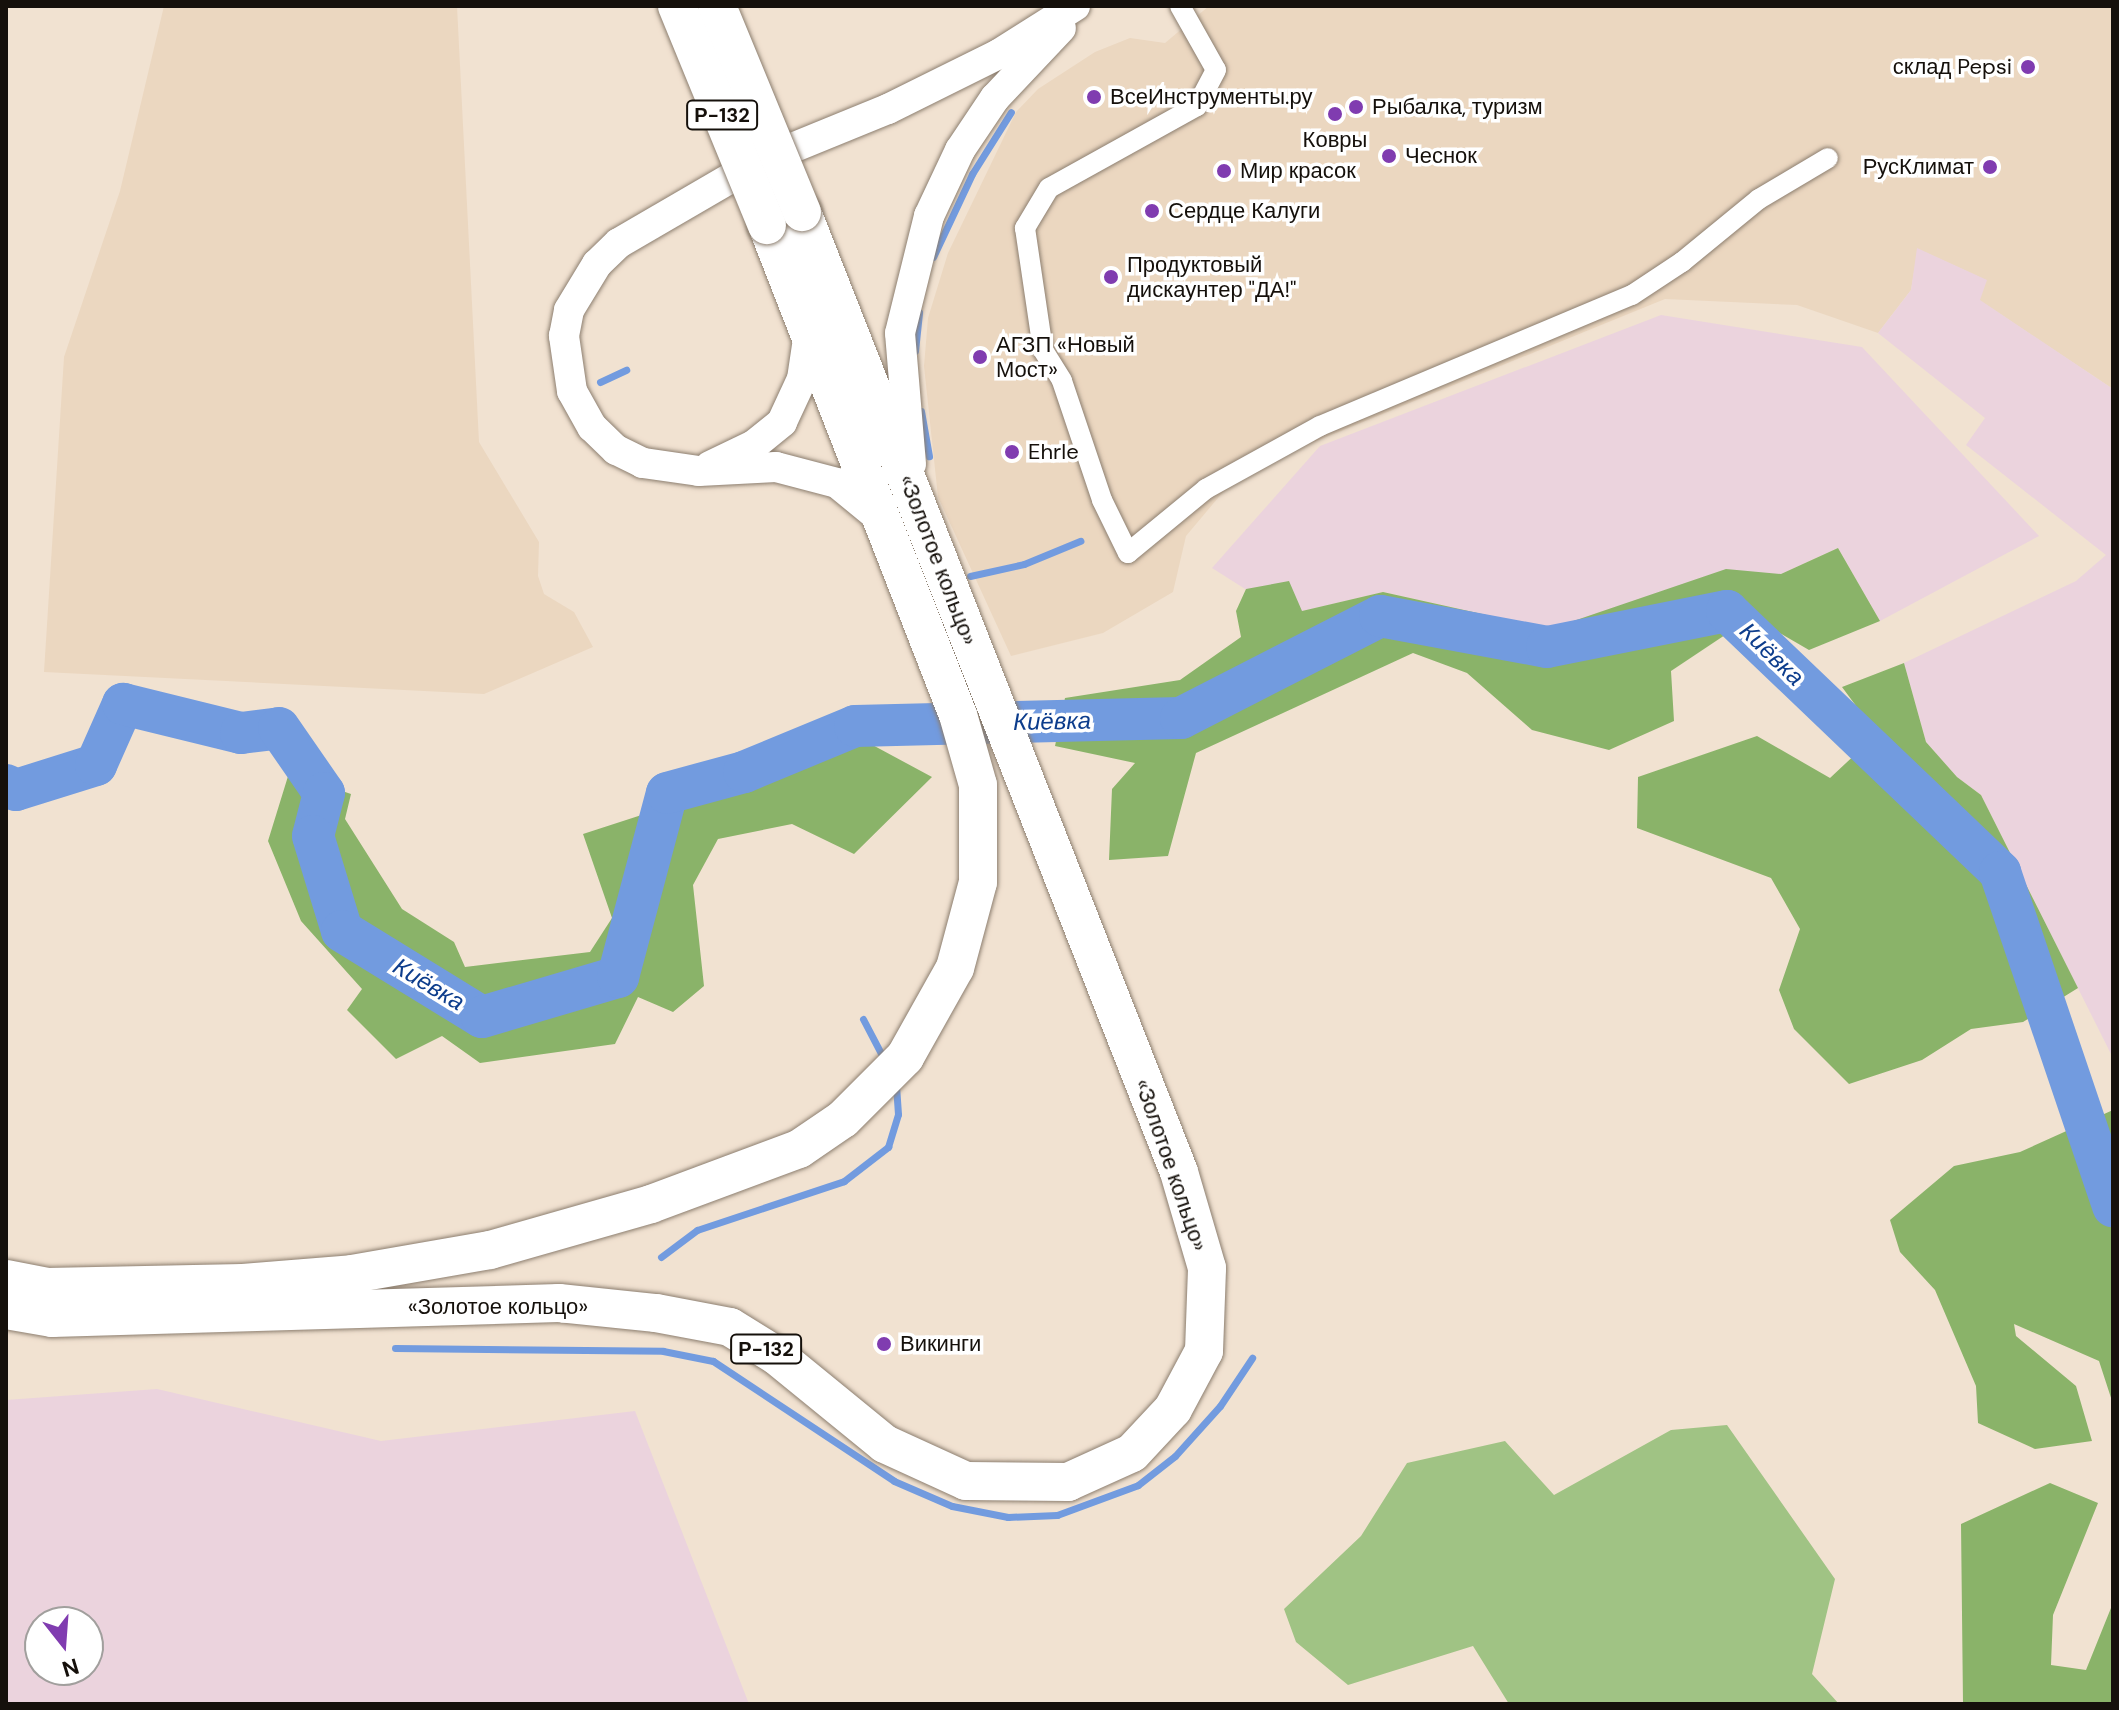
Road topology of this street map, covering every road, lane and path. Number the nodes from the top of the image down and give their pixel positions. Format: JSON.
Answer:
{"nodes":[{"id":1,"x":677,"y":6,"type":"edge"},
{"id":2,"x":717,"y":6,"type":"edge"},
{"id":3,"x":1078,"y":6,"type":"edge"},
{"id":4,"x":1180,"y":6,"type":"edge"},
{"id":5,"x":1828,"y":158,"type":"dead end"},
{"id":6,"x":810,"y":330,"type":"junction"},
{"id":7,"x":699,"y":471,"type":"junction"},
{"id":8,"x":901,"y":516,"type":"junction"},
{"id":9,"x":6,"y":1279,"type":"edge"},
{"id":10,"x":49,"y":1302,"type":"junction"},
{"id":11,"x":6,"y":1310,"type":"edge"}],
"edges":[{"from":1,"to":6,"type":"highway","number":"Р-132","bridge":true},
{"from":2,"to":8,"type":"highway","name":"«Золотое кольцо»","number":"Р-132","bridge":true},
{"from":3,"to":7,"type":"main road"},
{"from":3,"to":8,"type":"main road"},
{"from":4,"to":5,"type":"street"},
{"from":6,"to":7,"type":"main road"},
{"from":6,"to":8,"type":"highway","number":"Р-132"},
{"from":7,"to":8,"type":"main road"},
{"from":8,"to":10,"type":"highway","name":"«Золотое кольцо»","number":"Р-132"},
{"from":8,"to":10,"type":"highway","name":"«Золотое кольцо»","number":"Р-132"},
{"from":9,"to":10,"type":"highway","number":"Р-132"},
{"from":10,"to":11,"type":"highway","number":"Р-132"}]}
